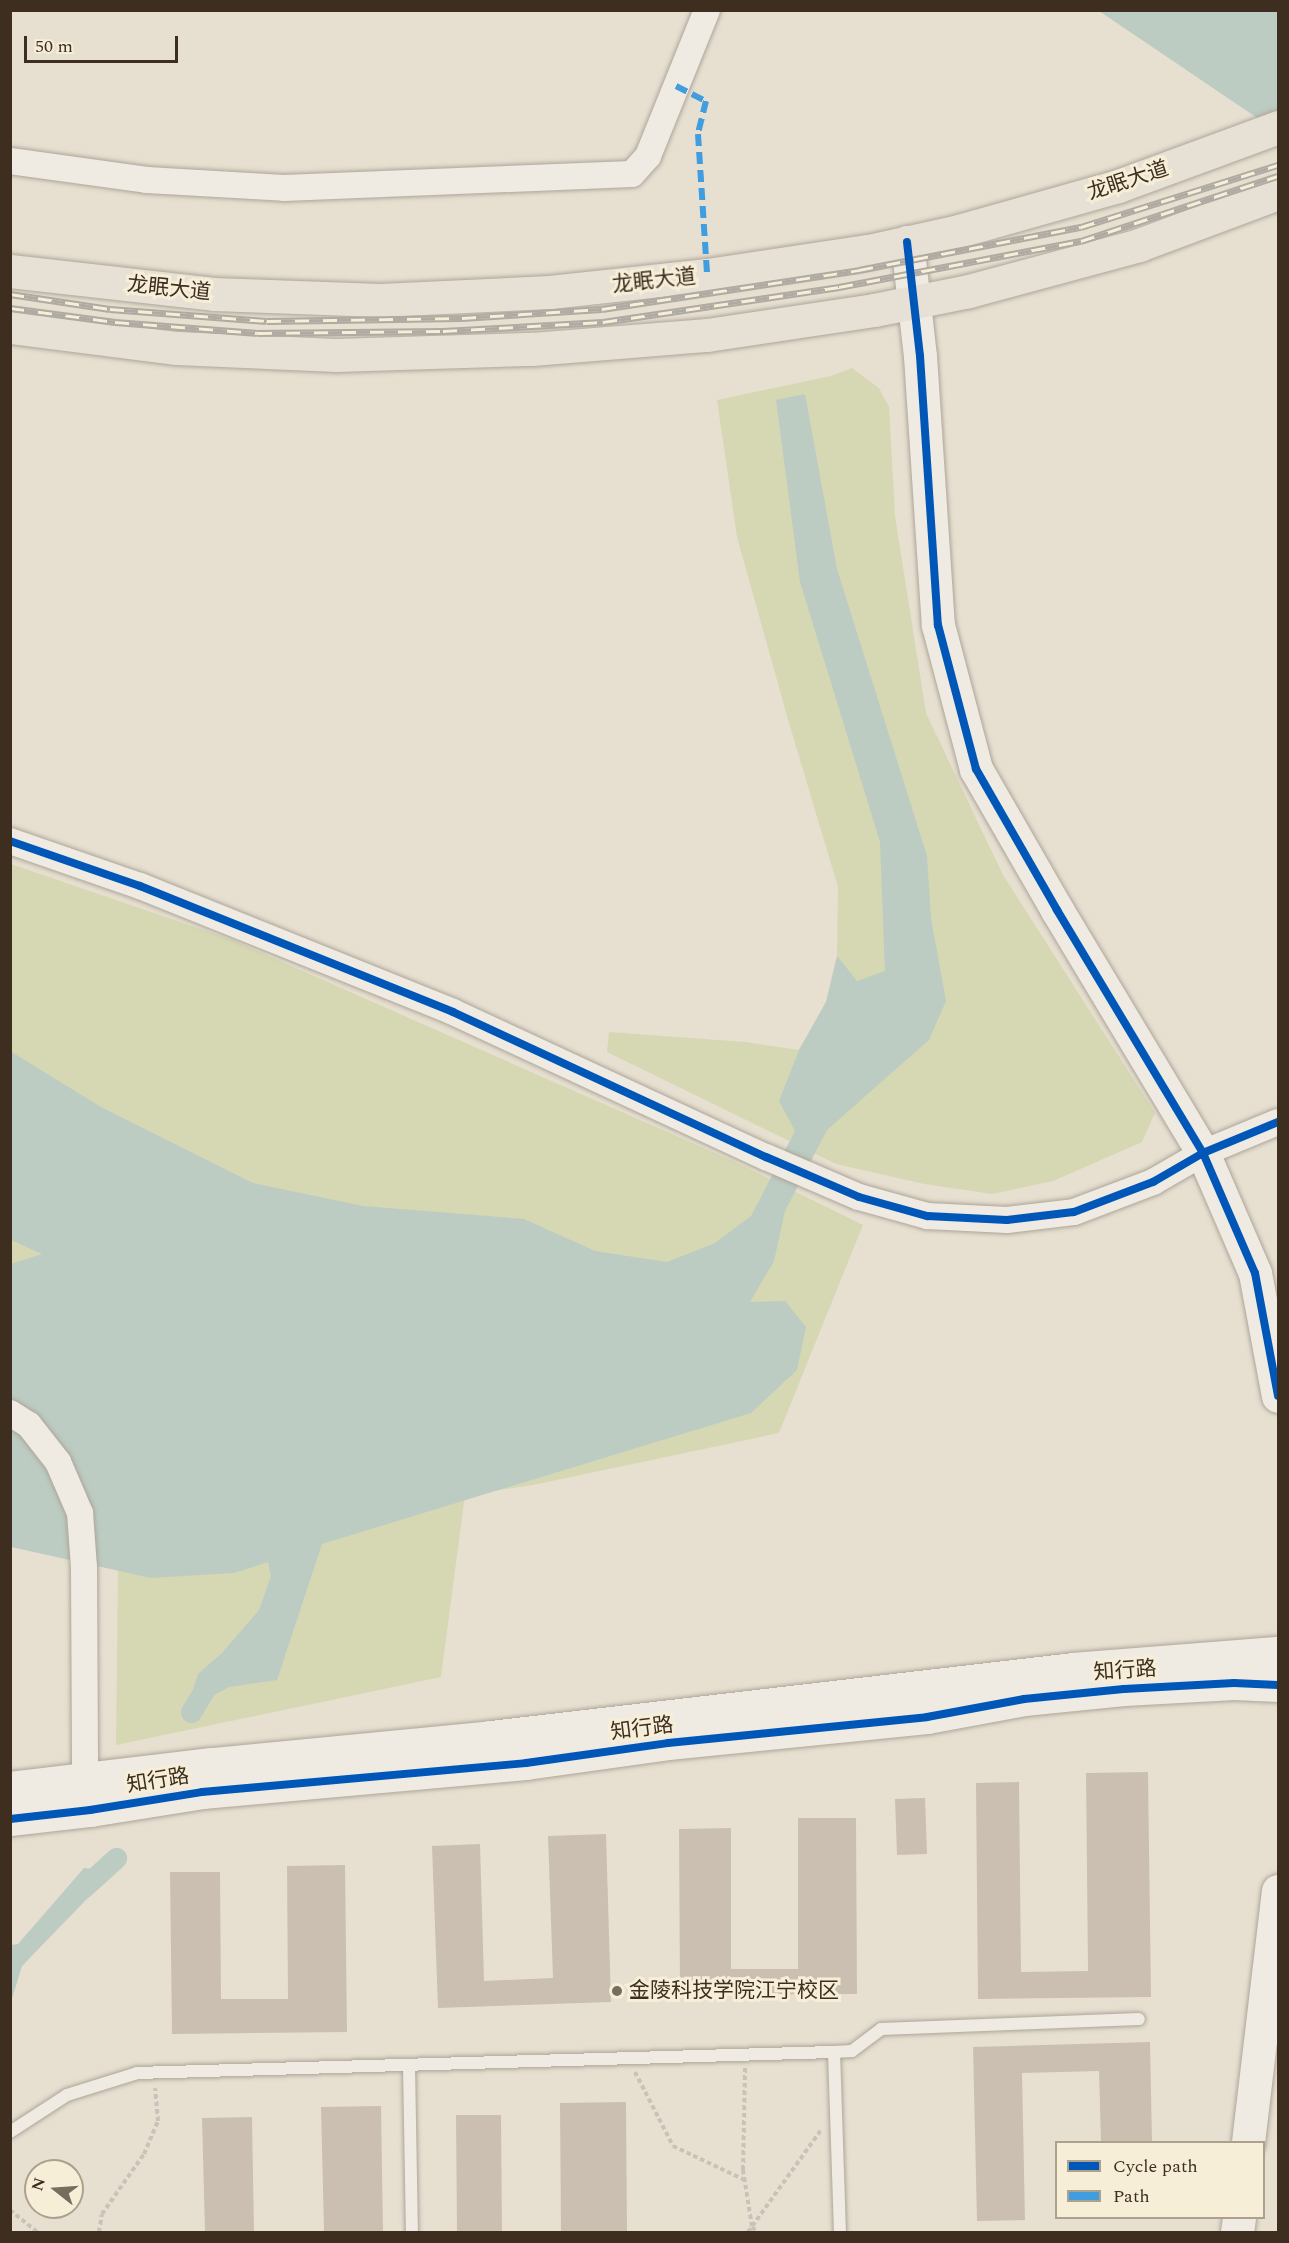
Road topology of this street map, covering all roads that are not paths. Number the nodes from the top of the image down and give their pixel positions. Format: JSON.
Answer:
{"nodes":[{"id":1,"x":707,"y":10,"type":"edge"},
{"id":2,"x":1278,"y":127,"type":"edge"},
{"id":3,"x":10,"y":161,"type":"edge"},
{"id":4,"x":1278,"y":193,"type":"edge"},
{"id":5,"x":907,"y":242,"type":"junction"},
{"id":6,"x":10,"y":271,"type":"edge"},
{"id":7,"x":914,"y":302,"type":"junction"},
{"id":8,"x":10,"y":327,"type":"edge"},
{"id":9,"x":10,"y":841,"type":"edge"},
{"id":10,"x":1278,"y":1122,"type":"edge"},
{"id":11,"x":1203,"y":1153,"type":"junction"},
{"id":12,"x":1278,"y":1396,"type":"edge"},
{"id":13,"x":10,"y":1413,"type":"edge"},
{"id":14,"x":1278,"y":1653,"type":"edge"},
{"id":15,"x":1278,"y":1685,"type":"edge"},
{"id":16,"x":85,"y":1780,"type":"junction"},
{"id":17,"x":10,"y":1788,"type":"edge"},
{"id":18,"x":10,"y":1819,"type":"edge"},
{"id":19,"x":1278,"y":1891,"type":"edge"},
{"id":20,"x":1139,"y":2019,"type":"dead end"},
{"id":21,"x":834,"y":2052,"type":"junction"},
{"id":22,"x":409,"y":2065,"type":"junction"},
{"id":23,"x":10,"y":2132,"type":"edge"},
{"id":24,"x":1248,"y":2141,"type":"edge"},
{"id":25,"x":412,"y":2232,"type":"edge"},
{"id":26,"x":840,"y":2232,"type":"edge"}],
"edges":[{"from":1,"to":3,"type":"street"},
{"from":2,"to":5,"type":"main road","name":"龙眠大道"},
{"from":4,"to":7,"type":"main road"},
{"from":5,"to":6,"type":"main road","name":"龙眠大道"},
{"from":5,"to":7,"type":"street"},
{"from":7,"to":8,"type":"main road"},
{"from":7,"to":11,"type":"street"},
{"from":9,"to":11,"type":"street"},
{"from":10,"to":11,"type":"street"},
{"from":11,"to":12,"type":"street"},
{"from":13,"to":16,"type":"street"},
{"from":14,"to":16,"type":"street","name":"知行路"},
{"from":15,"to":18,"type":"street","name":"知行路"},
{"from":16,"to":17,"type":"street","name":"知行路"},
{"from":19,"to":24,"type":"street"},
{"from":20,"to":21,"type":"lane"},
{"from":21,"to":22,"type":"lane"},
{"from":21,"to":26,"type":"lane"},
{"from":22,"to":23,"type":"lane"},
{"from":22,"to":25,"type":"lane"}]}
